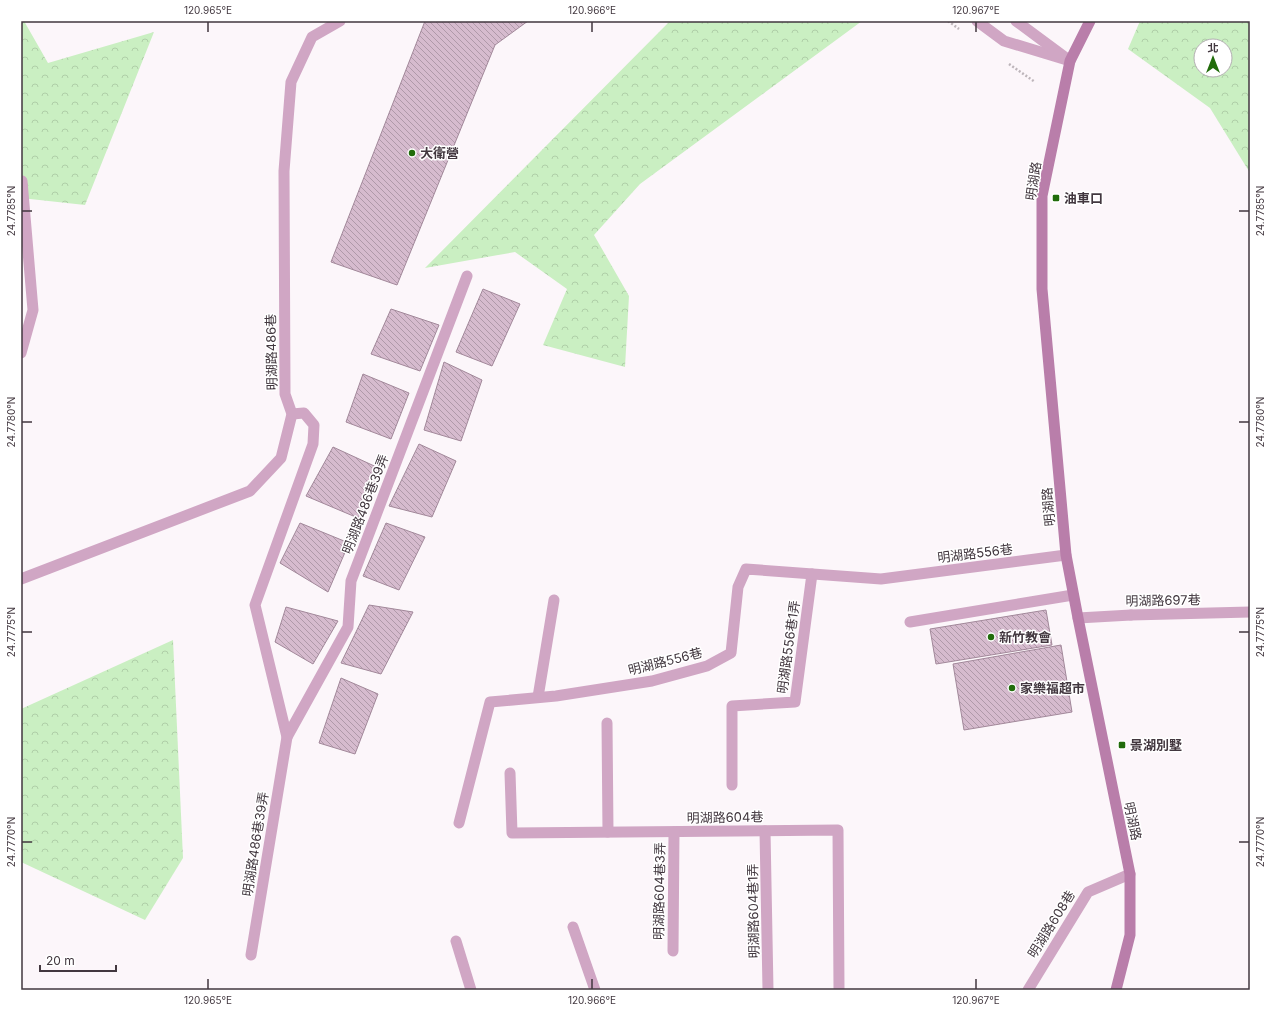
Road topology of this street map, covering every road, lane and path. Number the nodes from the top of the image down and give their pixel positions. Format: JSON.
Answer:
{"nodes":[{"id":1,"x":340,"y":21,"type":"edge"},
{"id":2,"x":977,"y":21,"type":"edge"},
{"id":3,"x":1016,"y":21,"type":"edge"},
{"id":4,"x":1089,"y":21,"type":"edge"},
{"id":5,"x":1070,"y":61,"type":"junction"},
{"id":6,"x":22,"y":181,"type":"dead end"},
{"id":7,"x":467,"y":276,"type":"dead end"},
{"id":8,"x":21,"y":353,"type":"edge"},
{"id":9,"x":292,"y":414,"type":"junction"},
{"id":10,"x":1066,"y":555,"type":"junction"},
{"id":11,"x":812,"y":574,"type":"junction"},
{"id":12,"x":21,"y":579,"type":"edge"},
{"id":13,"x":1073,"y":595,"type":"junction"},
{"id":14,"x":554,"y":600,"type":"dead end"},
{"id":15,"x":1250,"y":612,"type":"edge"},
{"id":16,"x":1078,"y":618,"type":"junction"},
{"id":17,"x":910,"y":622,"type":"dead end"},
{"id":18,"x":538,"y":698,"type":"junction"},
{"id":19,"x":607,"y":723,"type":"dead end"},
{"id":20,"x":286,"y":737,"type":"junction"},
{"id":21,"x":510,"y":773,"type":"dead end"},
{"id":22,"x":732,"y":785,"type":"dead end"},
{"id":23,"x":459,"y":823,"type":"dead end"},
{"id":24,"x":765,"y":831,"type":"junction"},
{"id":25,"x":608,"y":832,"type":"junction"},
{"id":26,"x":674,"y":832,"type":"junction"},
{"id":27,"x":1130,"y":874,"type":"junction"},
{"id":28,"x":573,"y":927,"type":"dead end"},
{"id":29,"x":456,"y":941,"type":"dead end"},
{"id":30,"x":673,"y":951,"type":"dead end"},
{"id":31,"x":251,"y":955,"type":"dead end"},
{"id":32,"x":471,"y":990,"type":"edge"},
{"id":33,"x":595,"y":990,"type":"edge"},
{"id":34,"x":768,"y":990,"type":"edge"},
{"id":35,"x":839,"y":990,"type":"edge"},
{"id":36,"x":1028,"y":990,"type":"edge"},
{"id":37,"x":1116,"y":990,"type":"edge"}],
"edges":[{"from":1,"to":9,"type":"street","name":"明湖路486巷"},
{"from":2,"to":5,"type":"street"},
{"from":3,"to":5,"type":"street"},
{"from":4,"to":5,"type":"main road","name":"明湖路"},
{"from":5,"to":10,"type":"main road","name":"明湖路"},
{"from":6,"to":8,"type":"street"},
{"from":7,"to":20,"type":"street","name":"明湖路486巷39弄"},
{"from":9,"to":12,"type":"street"},
{"from":9,"to":20,"type":"street","name":"明湖路486巷39弄"},
{"from":10,"to":11,"type":"street","name":"明湖路556巷"},
{"from":10,"to":13,"type":"main road","name":"明湖路"},
{"from":11,"to":18,"type":"street","name":"明湖路556巷"},
{"from":11,"to":22,"type":"street","name":"明湖路556巷1弄"},
{"from":13,"to":16,"type":"main road","name":"明湖路"},
{"from":13,"to":17,"type":"street"},
{"from":14,"to":18,"type":"street"},
{"from":15,"to":16,"type":"street","name":"明湖路697巷"},
{"from":16,"to":27,"type":"main road","name":"明湖路"},
{"from":18,"to":23,"type":"street","name":"明湖路556巷"},
{"from":19,"to":25,"type":"street"},
{"from":20,"to":31,"type":"street","name":"明湖路486巷39弄"},
{"from":21,"to":25,"type":"street","name":"明湖路604巷"},
{"from":24,"to":26,"type":"street","name":"明湖路604巷"},
{"from":24,"to":34,"type":"street","name":"明湖路604巷1弄"},
{"from":24,"to":35,"type":"street","name":"明湖路604巷"},
{"from":25,"to":26,"type":"street","name":"明湖路604巷"},
{"from":26,"to":30,"type":"street","name":"明湖路604巷3弄"},
{"from":27,"to":36,"type":"street","name":"明湖路608巷"},
{"from":27,"to":37,"type":"main road","name":"明湖路"},
{"from":28,"to":33,"type":"street"},
{"from":29,"to":32,"type":"street"}]}
